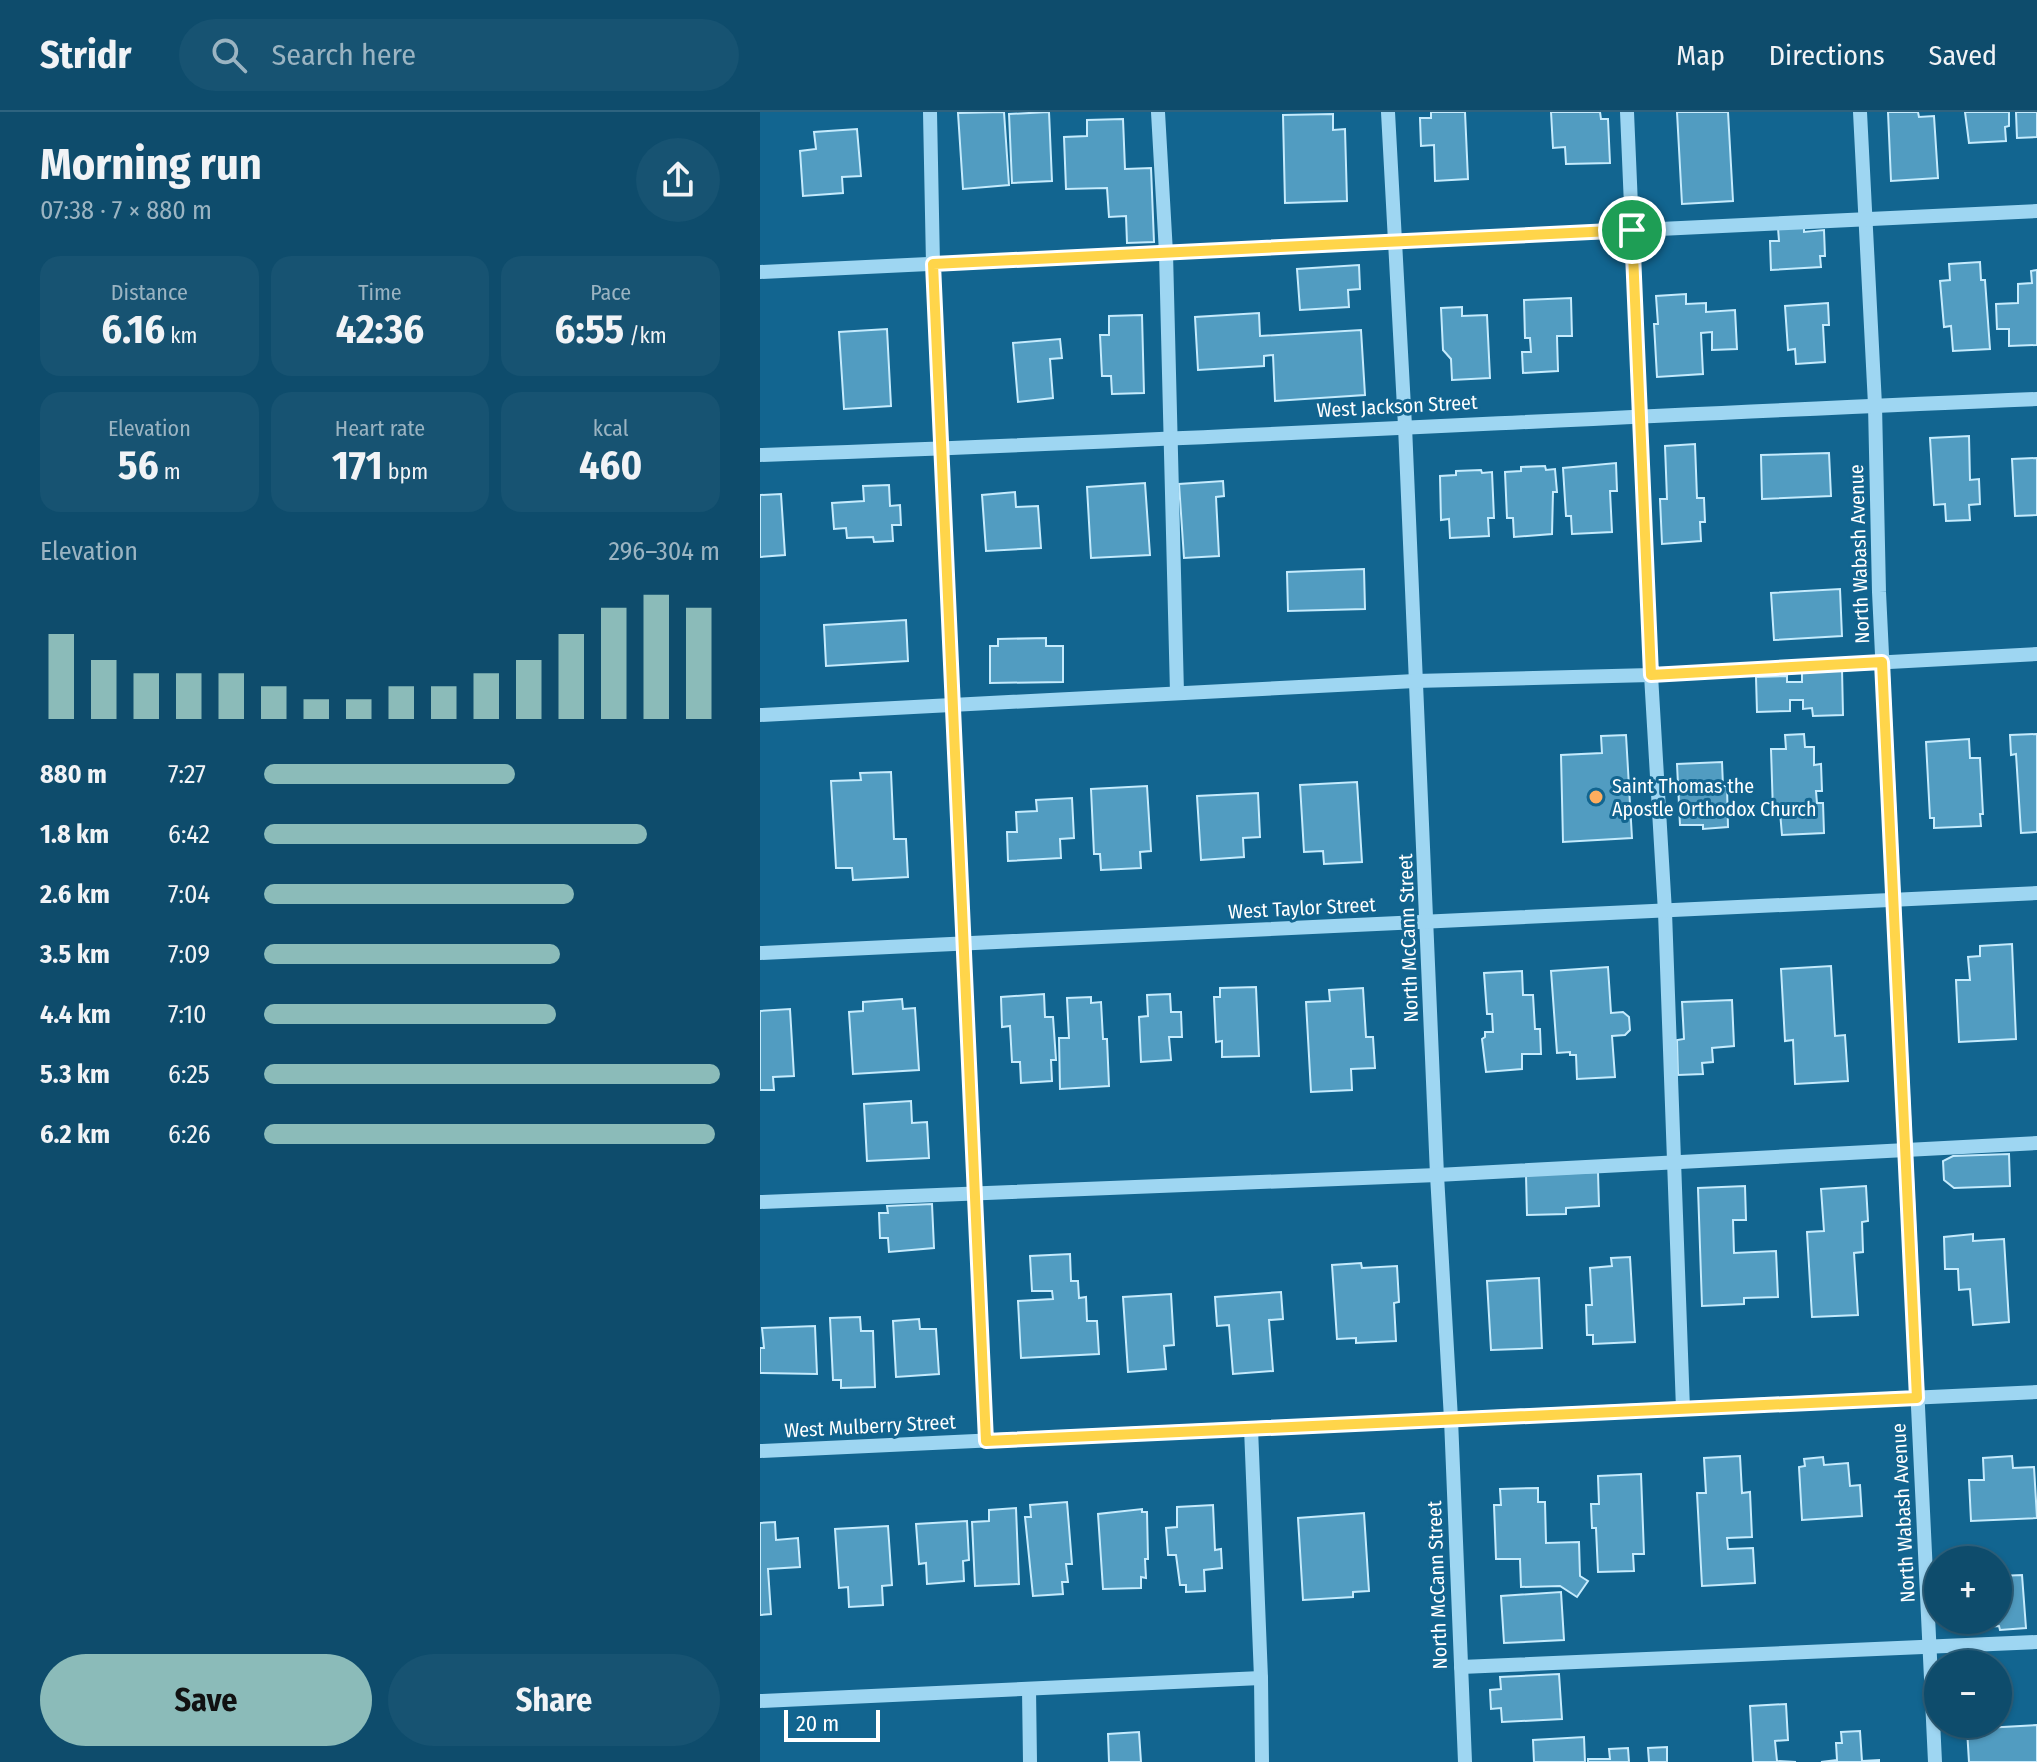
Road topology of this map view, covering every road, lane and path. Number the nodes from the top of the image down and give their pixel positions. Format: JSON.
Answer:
{"nodes":[{"id":1,"x":930,"y":112,"type":"edge"},
{"id":2,"x":1158,"y":112,"type":"edge"},
{"id":3,"x":1388,"y":112,"type":"edge"},
{"id":4,"x":1627,"y":112,"type":"edge"},
{"id":5,"x":1860,"y":112,"type":"edge"},
{"id":6,"x":2037,"y":211,"type":"edge"},
{"id":7,"x":1864,"y":219,"type":"junction"},
{"id":8,"x":1632,"y":230,"type":"junction"},
{"id":9,"x":1394,"y":242,"type":"junction"},
{"id":10,"x":1166,"y":253,"type":"junction"},
{"id":11,"x":933,"y":264,"type":"junction"},
{"id":12,"x":760,"y":272,"type":"edge"},
{"id":13,"x":2037,"y":399,"type":"edge"},
{"id":14,"x":1875,"y":405,"type":"junction"},
{"id":15,"x":1639,"y":415,"type":"junction"},
{"id":16,"x":1405,"y":426,"type":"junction"},
{"id":17,"x":1171,"y":438,"type":"junction"},
{"id":18,"x":941,"y":449,"type":"junction"},
{"id":19,"x":760,"y":455,"type":"edge"},
{"id":20,"x":2037,"y":654,"type":"edge"},
{"id":21,"x":1882,"y":662,"type":"junction"},
{"id":22,"x":1651,"y":675,"type":"junction"},
{"id":23,"x":1415,"y":681,"type":"junction"},
{"id":24,"x":1177,"y":693,"type":"junction"},
{"id":25,"x":955,"y":706,"type":"junction"},
{"id":26,"x":760,"y":715,"type":"edge"},
{"id":27,"x":2037,"y":893,"type":"edge"},
{"id":28,"x":1894,"y":900,"type":"junction"},
{"id":29,"x":1665,"y":912,"type":"junction"},
{"id":30,"x":1428,"y":923,"type":"junction"},
{"id":31,"x":964,"y":943,"type":"junction"},
{"id":32,"x":760,"y":953,"type":"edge"},
{"id":33,"x":2037,"y":1143,"type":"edge"},
{"id":34,"x":1906,"y":1149,"type":"junction"},
{"id":35,"x":1672,"y":1163,"type":"junction"},
{"id":36,"x":1437,"y":1175,"type":"junction"},
{"id":37,"x":976,"y":1195,"type":"junction"},
{"id":38,"x":760,"y":1202,"type":"edge"},
{"id":39,"x":2037,"y":1392,"type":"edge"},
{"id":40,"x":1917,"y":1398,"type":"junction"},
{"id":41,"x":1683,"y":1409,"type":"junction"},
{"id":42,"x":1451,"y":1419,"type":"junction"},
{"id":43,"x":1251,"y":1428,"type":"junction"},
{"id":44,"x":986,"y":1441,"type":"junction"},
{"id":45,"x":760,"y":1451,"type":"edge"},
{"id":46,"x":2037,"y":1642,"type":"edge"},
{"id":47,"x":1929,"y":1647,"type":"junction"},
{"id":48,"x":1461,"y":1667,"type":"junction"},
{"id":49,"x":1261,"y":1678,"type":"junction"},
{"id":50,"x":1029,"y":1689,"type":"junction"},
{"id":51,"x":760,"y":1701,"type":"edge"},
{"id":52,"x":1030,"y":1762,"type":"edge"},
{"id":53,"x":1262,"y":1762,"type":"edge"},
{"id":54,"x":1465,"y":1762,"type":"edge"},
{"id":55,"x":1935,"y":1762,"type":"edge"}],
"edges":[{"from":1,"to":11,"type":"street"},
{"from":2,"to":10,"type":"street"},
{"from":3,"to":9,"type":"street","name":"North McCann Street"},
{"from":4,"to":8,"type":"street"},
{"from":5,"to":7,"type":"street","name":"North Wabash Avenue"},
{"from":6,"to":7,"type":"street"},
{"from":7,"to":8,"type":"street"},
{"from":7,"to":14,"type":"street","name":"North Wabash Avenue"},
{"from":8,"to":9,"type":"street"},
{"from":8,"to":15,"type":"street"},
{"from":9,"to":10,"type":"street"},
{"from":9,"to":16,"type":"street","name":"North McCann Street"},
{"from":10,"to":11,"type":"street"},
{"from":10,"to":17,"type":"street"},
{"from":11,"to":12,"type":"street"},
{"from":11,"to":18,"type":"street"},
{"from":13,"to":14,"type":"street","name":"West Jackson Street"},
{"from":14,"to":15,"type":"street","name":"West Jackson Street"},
{"from":14,"to":21,"type":"street","name":"North Wabash Avenue"},
{"from":15,"to":16,"type":"street","name":"West Jackson Street"},
{"from":15,"to":22,"type":"street"},
{"from":16,"to":17,"type":"street","name":"West Jackson Street"},
{"from":16,"to":23,"type":"street","name":"North McCann Street"},
{"from":17,"to":18,"type":"street","name":"West Jackson Street"},
{"from":17,"to":24,"type":"street"},
{"from":18,"to":19,"type":"street","name":"West Jackson Street"},
{"from":18,"to":25,"type":"street"},
{"from":20,"to":21,"type":"street"},
{"from":21,"to":22,"type":"street"},
{"from":21,"to":28,"type":"street","name":"North Wabash Avenue"},
{"from":22,"to":23,"type":"street"},
{"from":22,"to":29,"type":"street"},
{"from":23,"to":24,"type":"street"},
{"from":23,"to":30,"type":"street","name":"North McCann Street"},
{"from":24,"to":25,"type":"street"},
{"from":25,"to":26,"type":"street"},
{"from":25,"to":31,"type":"street"},
{"from":27,"to":28,"type":"street","name":"West Taylor Street"},
{"from":28,"to":29,"type":"street","name":"West Taylor Street"},
{"from":28,"to":34,"type":"street","name":"North Wabash Avenue"},
{"from":29,"to":30,"type":"street","name":"West Taylor Street"},
{"from":29,"to":35,"type":"street"},
{"from":30,"to":31,"type":"street","name":"West Taylor Street"},
{"from":30,"to":36,"type":"street","name":"North McCann Street"},
{"from":31,"to":32,"type":"street","name":"West Taylor Street"},
{"from":31,"to":37,"type":"street"},
{"from":33,"to":34,"type":"street"},
{"from":34,"to":35,"type":"street"},
{"from":34,"to":40,"type":"street","name":"North Wabash Avenue"},
{"from":35,"to":36,"type":"street"},
{"from":35,"to":41,"type":"street"},
{"from":36,"to":37,"type":"street"},
{"from":36,"to":42,"type":"street","name":"North McCann Street"},
{"from":37,"to":38,"type":"street"},
{"from":37,"to":44,"type":"street"},
{"from":39,"to":40,"type":"street","name":"West Mulberry Street"},
{"from":40,"to":41,"type":"street","name":"West Mulberry Street"},
{"from":40,"to":47,"type":"street","name":"North Wabash Avenue"},
{"from":41,"to":42,"type":"street","name":"West Mulberry Street"},
{"from":42,"to":43,"type":"street","name":"West Mulberry Street"},
{"from":42,"to":48,"type":"street","name":"North McCann Street"},
{"from":43,"to":44,"type":"street","name":"West Mulberry Street"},
{"from":43,"to":49,"type":"street"},
{"from":44,"to":45,"type":"street","name":"West Mulberry Street"},
{"from":46,"to":47,"type":"street"},
{"from":47,"to":48,"type":"street"},
{"from":47,"to":55,"type":"street","name":"North Wabash Avenue"},
{"from":48,"to":54,"type":"street","name":"North McCann Street"},
{"from":49,"to":50,"type":"street"},
{"from":49,"to":53,"type":"street"},
{"from":50,"to":51,"type":"street"},
{"from":50,"to":52,"type":"street"}]}
